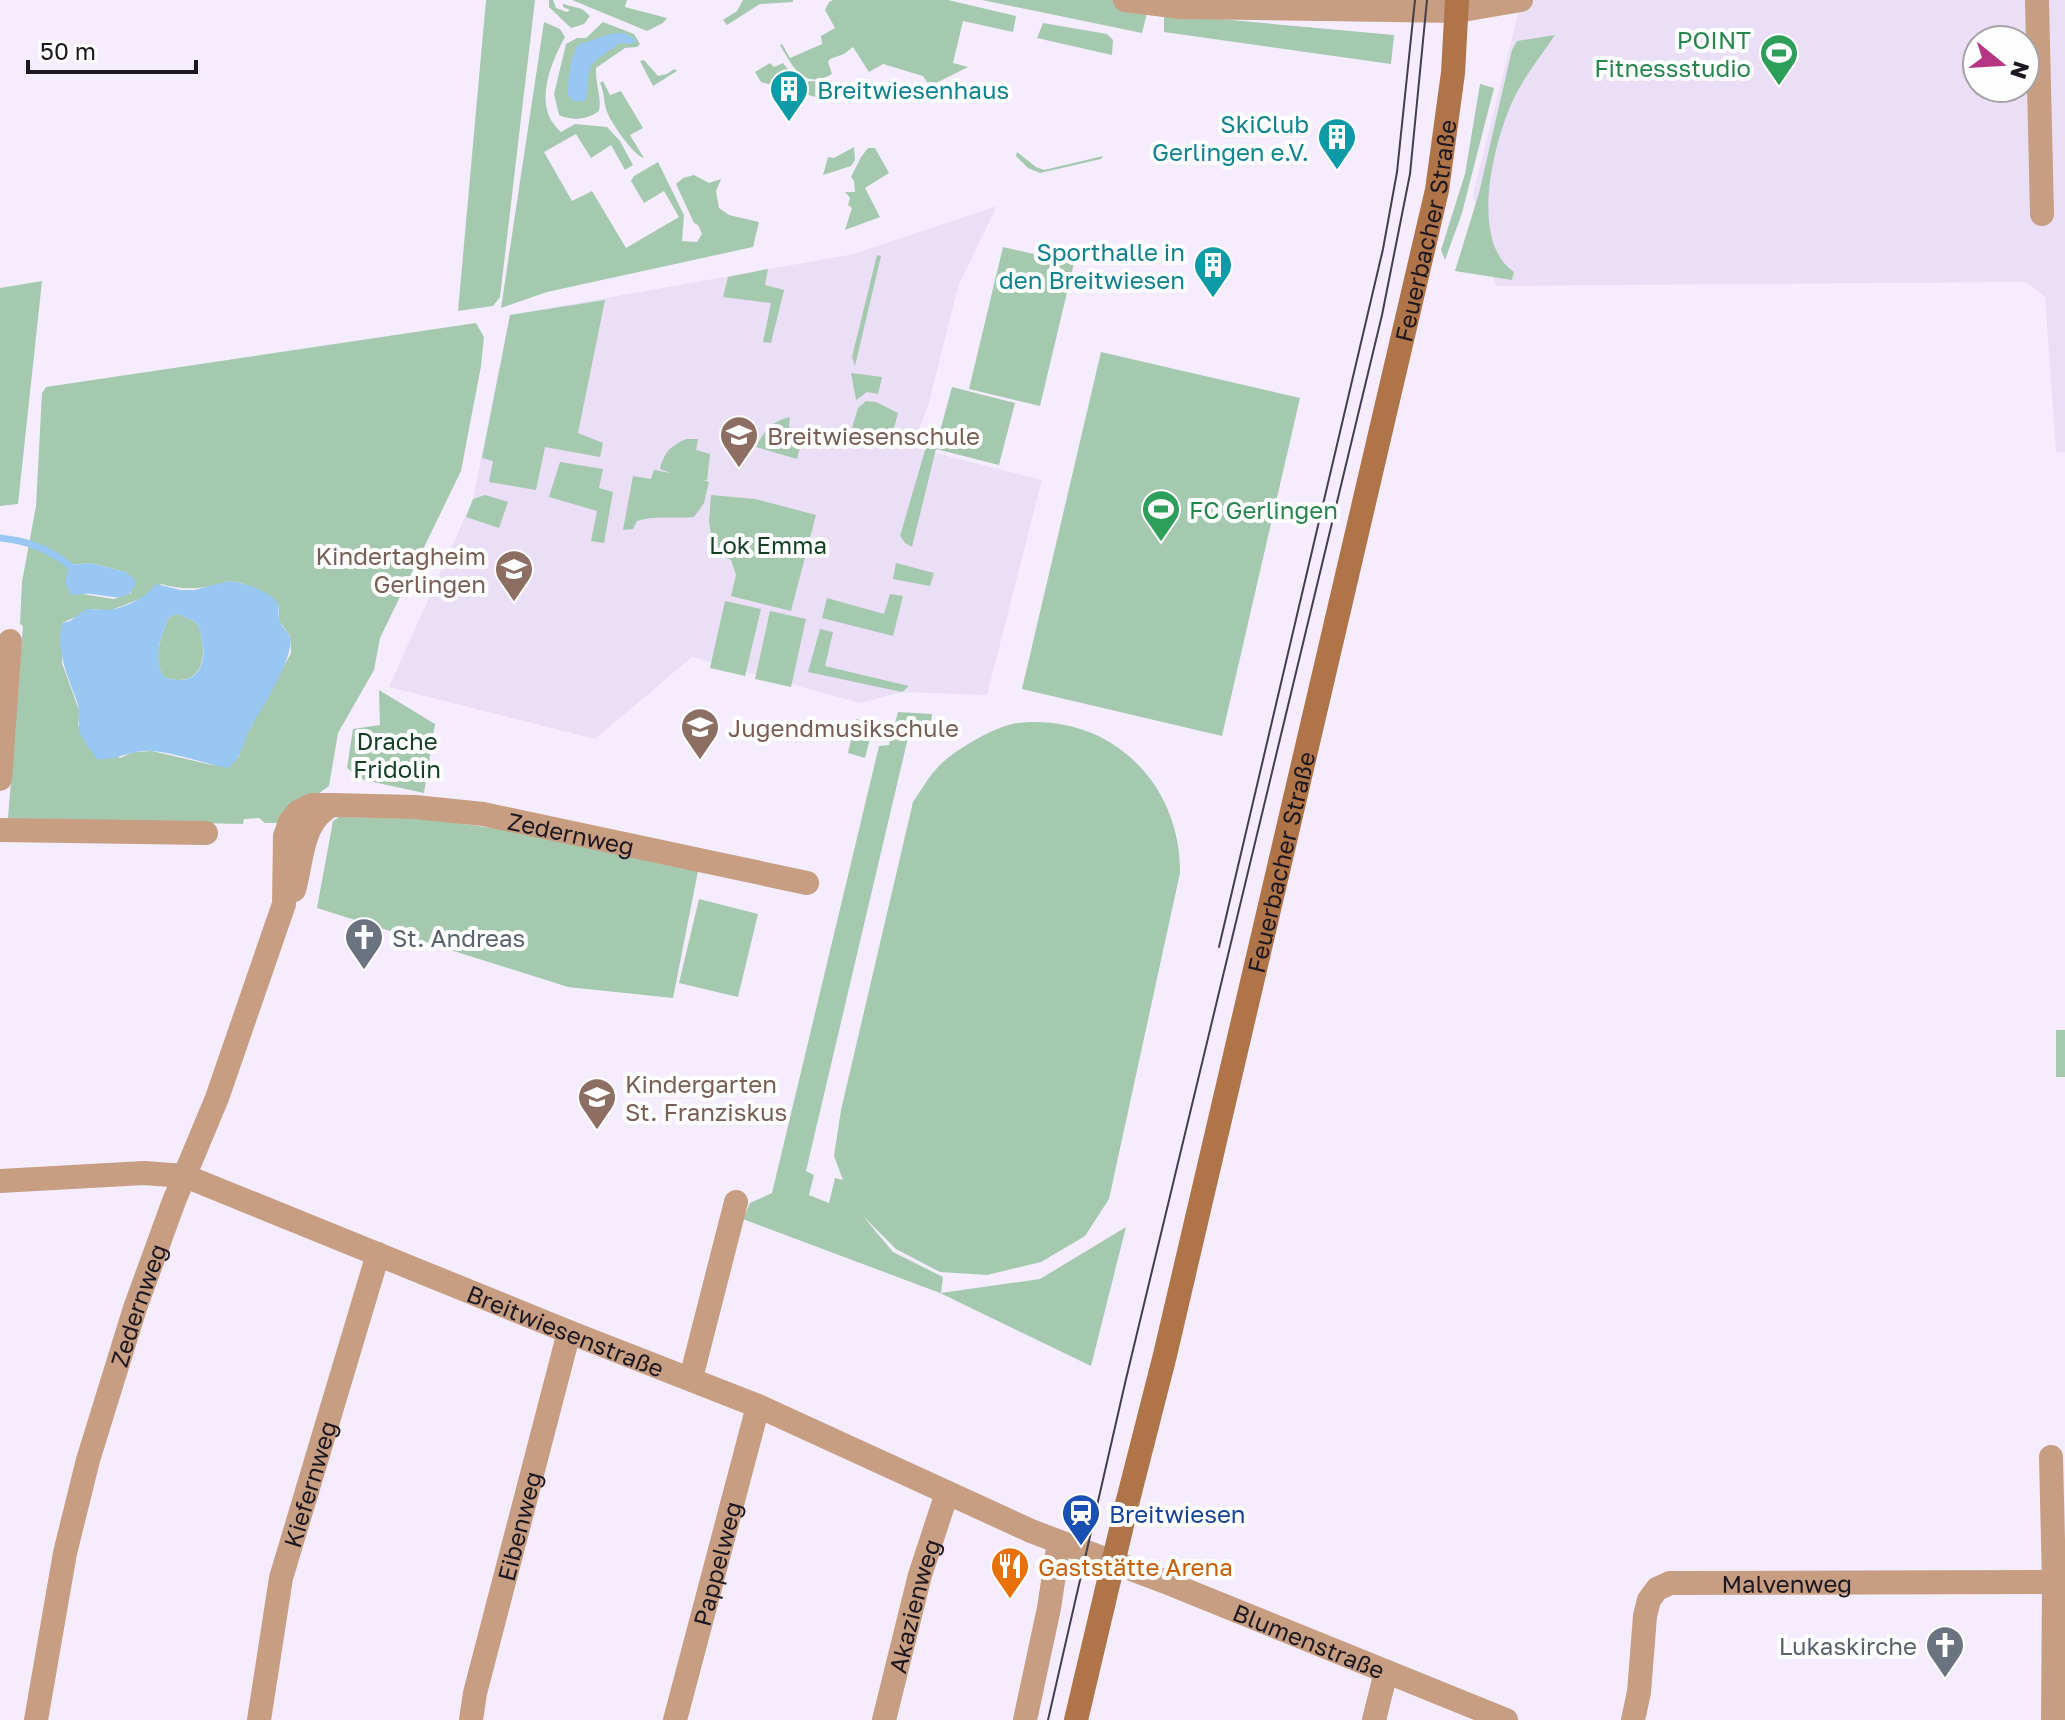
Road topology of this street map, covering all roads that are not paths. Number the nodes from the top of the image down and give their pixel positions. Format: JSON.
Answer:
{"nodes":[{"id":1,"x":1125,"y":0,"type":"edge"},
{"id":2,"x":1521,"y":0,"type":"edge"},
{"id":3,"x":2037,"y":0,"type":"edge"},
{"id":4,"x":1457,"y":6,"type":"edge"},
{"id":5,"x":2042,"y":214,"type":"dead end"},
{"id":6,"x":10,"y":641,"type":"dead end"},
{"id":7,"x":0,"y":779,"type":"edge"},
{"id":8,"x":0,"y":830,"type":"edge"},
{"id":9,"x":206,"y":833,"type":"dead end"},
{"id":10,"x":807,"y":883,"type":"dead end"},
{"id":11,"x":185,"y":1176,"type":"junction"},
{"id":12,"x":0,"y":1181,"type":"edge"},
{"id":13,"x":736,"y":1202,"type":"dead end"},
{"id":14,"x":378,"y":1254,"type":"junction"},
{"id":15,"x":569,"y":1332,"type":"junction"},
{"id":16,"x":691,"y":1378,"type":"junction"},
{"id":17,"x":758,"y":1406,"type":"junction"},
{"id":18,"x":2051,"y":1457,"type":"dead end"},
{"id":19,"x":947,"y":1493,"type":"junction"},
{"id":20,"x":1059,"y":1542,"type":"junction"},
{"id":21,"x":1113,"y":1563,"type":"junction"},
{"id":22,"x":2054,"y":1582,"type":"junction"},
{"id":23,"x":1386,"y":1672,"type":"junction"},
{"id":24,"x":36,"y":1720,"type":"edge"},
{"id":25,"x":259,"y":1720,"type":"edge"},
{"id":26,"x":471,"y":1720,"type":"edge"},
{"id":27,"x":675,"y":1720,"type":"edge"},
{"id":28,"x":884,"y":1720,"type":"edge"},
{"id":29,"x":1025,"y":1720,"type":"edge"},
{"id":30,"x":1076,"y":1720,"type":"edge"},
{"id":31,"x":1374,"y":1720,"type":"edge"},
{"id":32,"x":1506,"y":1720,"type":"edge"},
{"id":33,"x":1633,"y":1720,"type":"edge"},
{"id":34,"x":2053,"y":1720,"type":"edge"}],
"edges":[{"from":1,"to":4,"type":"street"},
{"from":2,"to":4,"type":"street"},
{"from":3,"to":5,"type":"street"},
{"from":4,"to":21,"type":"main road","name":"Feuerbacher Straße"},
{"from":6,"to":7,"type":"street"},
{"from":8,"to":9,"type":"street"},
{"from":10,"to":11,"type":"street","name":"Zedernweg"},
{"from":11,"to":12,"type":"street","name":"Breitwiesenstraße"},
{"from":11,"to":14,"type":"street","name":"Breitwiesenstraße"},
{"from":11,"to":24,"type":"street","name":"Zedernweg"},
{"from":13,"to":16,"type":"street"},
{"from":14,"to":15,"type":"street","name":"Breitwiesenstraße"},
{"from":14,"to":25,"type":"street","name":"Kiefernweg"},
{"from":15,"to":16,"type":"street","name":"Breitwiesenstraße"},
{"from":15,"to":26,"type":"street","name":"Eibenweg"},
{"from":16,"to":17,"type":"street","name":"Breitwiesenstraße"},
{"from":17,"to":19,"type":"street","name":"Breitwiesenstraße"},
{"from":17,"to":27,"type":"street","name":"Pappelweg"},
{"from":18,"to":22,"type":"street"},
{"from":19,"to":20,"type":"street","name":"Breitwiesenstraße"},
{"from":19,"to":28,"type":"street","name":"Akazienweg"},
{"from":20,"to":21,"type":"street","name":"Breitwiesenstraße"},
{"from":20,"to":29,"type":"street"},
{"from":21,"to":23,"type":"street","name":"Blumenstraße"},
{"from":21,"to":30,"type":"main road","name":"Feuerbacher Straße"},
{"from":22,"to":33,"type":"street","name":"Malvenweg"},
{"from":22,"to":34,"type":"street"},
{"from":23,"to":31,"type":"street"},
{"from":23,"to":32,"type":"street","name":"Blumenstraße"}]}
